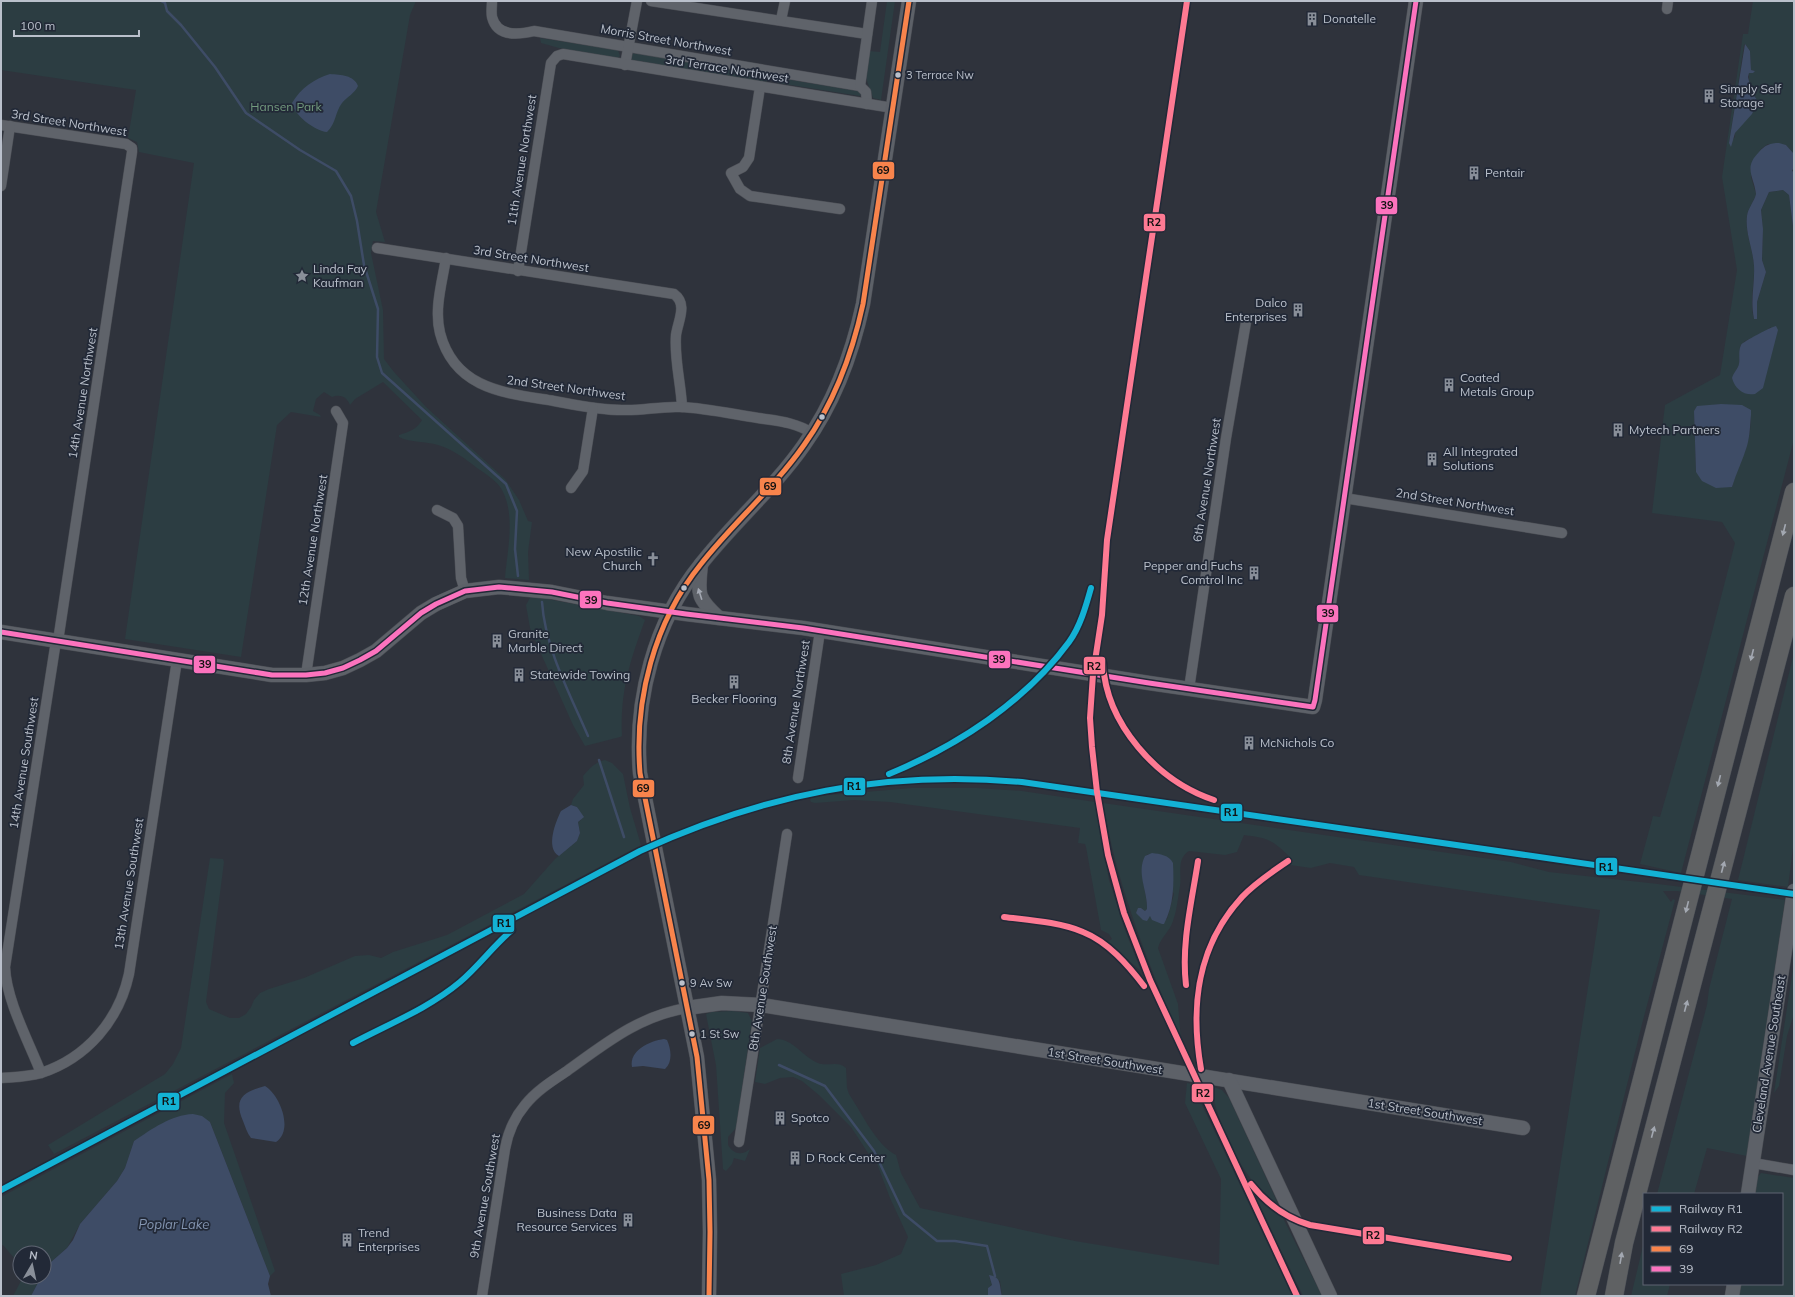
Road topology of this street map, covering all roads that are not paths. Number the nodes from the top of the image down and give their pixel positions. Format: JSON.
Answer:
{"nodes":[{"id":1,"x":492,"y":1,"type":"edge"},
{"id":2,"x":637,"y":1,"type":"edge"},
{"id":3,"x":651,"y":1,"type":"edge"},
{"id":4,"x":785,"y":1,"type":"edge"},
{"id":5,"x":872,"y":1,"type":"edge"},
{"id":6,"x":909,"y":1,"type":"edge"},
{"id":7,"x":1416,"y":1,"type":"edge"},
{"id":8,"x":782,"y":20,"type":"junction"},
{"id":9,"x":867,"y":34,"type":"junction"},
{"id":10,"x":628,"y":48,"type":"junction"},
{"id":11,"x":556,"y":56,"type":"joint"},
{"id":12,"x":625,"y":65,"type":"junction"},
{"id":13,"x":775,"y":72,"type":"junction"},
{"id":14,"x":860,"y":86,"type":"junction"},
{"id":15,"x":760,"y":87,"type":"junction"},
{"id":16,"x":772,"y":89,"type":"junction"},
{"id":17,"x":867,"y":104,"type":"junction"},
{"id":18,"x":893,"y":108,"type":"junction"},
{"id":19,"x":6,"y":125,"type":"edge"},
{"id":20,"x":132,"y":148,"type":"joint"},
{"id":21,"x":1,"y":186,"type":"edge"},
{"id":22,"x":840,"y":209,"type":"dead end"},
{"id":23,"x":377,"y":248,"type":"dead end"},
{"id":24,"x":446,"y":258,"type":"junction"},
{"id":25,"x":518,"y":270,"type":"junction"},
{"id":26,"x":1246,"y":322,"type":"dead end"},
{"id":27,"x":682,"y":407,"type":"junction"},
{"id":28,"x":593,"y":408,"type":"junction"},
{"id":29,"x":336,"y":411,"type":"dead end"},
{"id":30,"x":812,"y":433,"type":"junction"},
{"id":31,"x":571,"y":488,"type":"dead end"},
{"id":32,"x":1794,"y":492,"type":"edge"},
{"id":33,"x":1344,"y":498,"type":"junction"},
{"id":34,"x":437,"y":510,"type":"dead end"},
{"id":35,"x":1562,"y":533,"type":"dead end"},
{"id":36,"x":701,"y":564,"type":"junction"},
{"id":37,"x":464,"y":591,"type":"junction"},
{"id":38,"x":1794,"y":596,"type":"edge"},
{"id":39,"x":669,"y":612,"type":"junction"},
{"id":40,"x":719,"y":618,"type":"junction"},
{"id":41,"x":820,"y":631,"type":"junction"},
{"id":42,"x":1,"y":632,"type":"edge"},
{"id":43,"x":57,"y":641,"type":"junction"},
{"id":44,"x":177,"y":660,"type":"junction"},
{"id":45,"x":306,"y":675,"type":"junction"},
{"id":46,"x":1189,"y":689,"type":"junction"},
{"id":47,"x":798,"y":778,"type":"dead end"},
{"id":48,"x":787,"y":834,"type":"dead end"},
{"id":49,"x":1794,"y":891,"type":"edge"},
{"id":50,"x":4,"y":953,"type":"edge"},
{"id":51,"x":761,"y":1005,"type":"junction"},
{"id":52,"x":687,"y":1008,"type":"junction"},
{"id":53,"x":41,"y":1073,"type":"junction"},
{"id":54,"x":1,"y":1078,"type":"edge"},
{"id":55,"x":1229,"y":1080,"type":"junction"},
{"id":56,"x":1523,"y":1128,"type":"dead end"},
{"id":57,"x":739,"y":1142,"type":"dead end"},
{"id":58,"x":1753,"y":1163,"type":"junction"},
{"id":59,"x":1794,"y":1170,"type":"edge"},
{"id":60,"x":1748,"y":1193,"type":"edge"},
{"id":61,"x":1734,"y":1285,"type":"edge"},
{"id":62,"x":482,"y":1296,"type":"edge"},
{"id":63,"x":709,"y":1296,"type":"edge"},
{"id":64,"x":1330,"y":1296,"type":"edge"},
{"id":65,"x":1586,"y":1296,"type":"edge"},
{"id":66,"x":1614,"y":1296,"type":"edge"},
{"id":67,"x":1732,"y":1296,"type":"edge"}],
"edges":[{"from":1,"to":10,"type":"street","name":"Morris Street Northwest"},
{"from":2,"to":10,"type":"street"},
{"from":3,"to":8,"type":"street"},
{"from":4,"to":8,"type":"street"},
{"from":5,"to":9,"type":"street"},
{"from":6,"to":18,"type":"street"},
{"from":7,"to":33,"type":"street"},
{"from":8,"to":9,"type":"street"},
{"from":9,"to":14,"type":"street"},
{"from":10,"to":12,"type":"street"},
{"from":10,"to":13,"type":"street","name":"Morris Street Northwest"},
{"from":11,"to":12,"type":"street","name":"3rd Terrace Northwest"},
{"from":11,"to":25,"type":"street","name":"11th Avenue Northwest"},
{"from":12,"to":15,"type":"street","name":"3rd Terrace Northwest"},
{"from":13,"to":14,"type":"street","name":"Morris Street Northwest"},
{"from":13,"to":16,"type":"street"},
{"from":14,"to":17,"type":"street"},
{"from":15,"to":16,"type":"street","name":"3rd Terrace Northwest"},
{"from":15,"to":22,"type":"street"},
{"from":16,"to":17,"type":"street","name":"3rd Terrace Northwest"},
{"from":17,"to":18,"type":"street","name":"3rd Terrace Northwest"},
{"from":18,"to":30,"type":"street"},
{"from":19,"to":20,"type":"street","name":"3rd Street Northwest"},
{"from":19,"to":21,"type":"street"},
{"from":20,"to":43,"type":"street","name":"14th Avenue Northwest"},
{"from":23,"to":24,"type":"street","name":"3rd Street Northwest"},
{"from":24,"to":25,"type":"street","name":"3rd Street Northwest"},
{"from":24,"to":28,"type":"street","name":"2nd Street Northwest"},
{"from":25,"to":27,"type":"street","name":"3rd Street Northwest"},
{"from":26,"to":46,"type":"street","name":"6th Avenue Northwest"},
{"from":27,"to":28,"type":"street","name":"2nd Street Northwest"},
{"from":27,"to":30,"type":"street","name":"2nd Street Northwest"},
{"from":28,"to":31,"type":"street"},
{"from":29,"to":45,"type":"street","name":"12th Avenue Northwest"},
{"from":30,"to":36,"type":"street"},
{"from":32,"to":65,"type":"highway","one_way":true},
{"from":33,"to":35,"type":"street","name":"2nd Street Northwest"},
{"from":33,"to":46,"type":"street"},
{"from":34,"to":37,"type":"street"},
{"from":36,"to":39,"type":"street"},
{"from":40,"to":36,"type":"street","one_way":true},
{"from":37,"to":39,"type":"street"},
{"from":37,"to":45,"type":"street"},
{"from":66,"to":38,"type":"highway","one_way":true},
{"from":39,"to":40,"type":"street"},
{"from":39,"to":52,"type":"street"},
{"from":40,"to":41,"type":"street"},
{"from":41,"to":46,"type":"street"},
{"from":41,"to":47,"type":"street","name":"8th Avenue Northwest"},
{"from":42,"to":43,"type":"street"},
{"from":43,"to":44,"type":"street"},
{"from":43,"to":50,"type":"street","name":"14th Avenue Southwest"},
{"from":44,"to":45,"type":"street"},
{"from":44,"to":53,"type":"street","name":"13th Avenue Southwest"},
{"from":48,"to":51,"type":"street","name":"8th Avenue Southwest"},
{"from":49,"to":58,"type":"street","name":"Cleveland Avenue Southeast"},
{"from":50,"to":53,"type":"street","name":"14th Avenue Southwest"},
{"from":51,"to":52,"type":"street","name":"1st Street Southwest"},
{"from":51,"to":55,"type":"street","name":"1st Street Southwest"},
{"from":51,"to":57,"type":"street","name":"8th Avenue Southwest"},
{"from":52,"to":62,"type":"street","name":"9th Avenue Southwest"},
{"from":52,"to":63,"type":"street"},
{"from":53,"to":54,"type":"street","name":"13th Avenue Southwest"},
{"from":55,"to":56,"type":"street","name":"1st Street Southwest"},
{"from":55,"to":64,"type":"street"},
{"from":58,"to":59,"type":"street"},
{"from":58,"to":60,"type":"street","name":"Cleveland Avenue Southeast"},
{"from":61,"to":67,"type":"street"}]}
